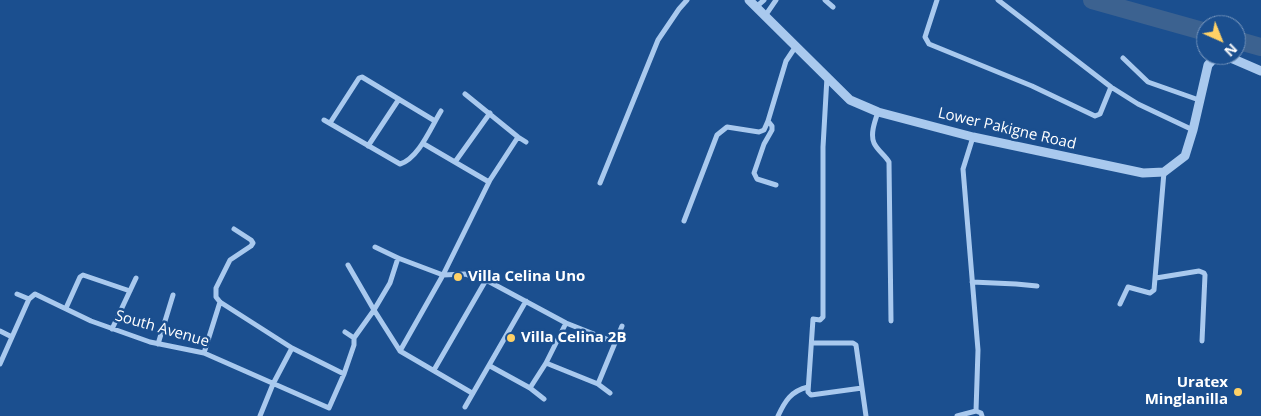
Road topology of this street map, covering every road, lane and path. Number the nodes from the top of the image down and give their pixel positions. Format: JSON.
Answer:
{"nodes":[{"id":1,"x":687,"y":0,"type":"edge"},
{"id":2,"x":749,"y":0,"type":"edge"},
{"id":3,"x":764,"y":0,"type":"edge"},
{"id":4,"x":776,"y":0,"type":"edge"},
{"id":5,"x":825,"y":0,"type":"edge"},
{"id":6,"x":937,"y":0,"type":"edge"},
{"id":7,"x":998,"y":0,"type":"edge"},
{"id":8,"x":756,"y":7,"type":"junction"},
{"id":9,"x":833,"y":7,"type":"dead end"},
{"id":10,"x":765,"y":16,"type":"junction"},
{"id":11,"x":796,"y":46,"type":"junction"},
{"id":12,"x":1122,"y":58,"type":"dead end"},
{"id":13,"x":1209,"y":65,"type":"edge"},
{"id":14,"x":1246,"y":65,"type":"edge"},
{"id":15,"x":1261,"y":71,"type":"edge"},
{"id":16,"x":827,"y":77,"type":"junction"},
{"id":17,"x":1112,"y":87,"type":"junction"},
{"id":18,"x":464,"y":94,"type":"dead end"},
{"id":19,"x":399,"y":99,"type":"junction"},
{"id":20,"x":1199,"y":100,"type":"junction"},
{"id":21,"x":441,"y":111,"type":"dead end"},
{"id":22,"x":878,"y":112,"type":"junction"},
{"id":23,"x":490,"y":113,"type":"junction"},
{"id":24,"x":324,"y":120,"type":"dead end"},
{"id":25,"x":435,"y":121,"type":"junction"},
{"id":26,"x":768,"y":121,"type":"junction"},
{"id":27,"x":330,"y":123,"type":"junction"},
{"id":28,"x":1193,"y":130,"type":"junction"},
{"id":29,"x":518,"y":137,"type":"junction"},
{"id":30,"x":972,"y":137,"type":"junction"},
{"id":31,"x":526,"y":142,"type":"dead end"},
{"id":32,"x":424,"y":144,"type":"junction"},
{"id":33,"x":368,"y":146,"type":"junction"},
{"id":34,"x":455,"y":162,"type":"junction"},
{"id":35,"x":1164,"y":172,"type":"junction"},
{"id":36,"x":489,"y":182,"type":"junction"},
{"id":37,"x":600,"y":183,"type":"dead end"},
{"id":38,"x":776,"y":185,"type":"dead end"},
{"id":39,"x":684,"y":221,"type":"dead end"},
{"id":40,"x":234,"y":229,"type":"dead end"},
{"id":41,"x":375,"y":246,"type":"dead end"},
{"id":42,"x":398,"y":258,"type":"junction"},
{"id":43,"x":348,"y":265,"type":"dead end"},
{"id":44,"x":443,"y":275,"type":"junction"},
{"id":45,"x":136,"y":278,"type":"dead end"},
{"id":46,"x":1156,"y":278,"type":"junction"},
{"id":47,"x":486,"y":280,"type":"junction"},
{"id":48,"x":972,"y":282,"type":"junction"},
{"id":49,"x":1038,"y":286,"type":"dead end"},
{"id":50,"x":130,"y":291,"type":"junction"},
{"id":51,"x":17,"y":294,"type":"dead end"},
{"id":52,"x":173,"y":295,"type":"dead end"},
{"id":53,"x":29,"y":299,"type":"junction"},
{"id":54,"x":526,"y":301,"type":"junction"},
{"id":55,"x":220,"y":302,"type":"junction"},
{"id":56,"x":1120,"y":304,"type":"dead end"},
{"id":57,"x":66,"y":308,"type":"junction"},
{"id":58,"x":374,"y":310,"type":"junction"},
{"id":59,"x":891,"y":320,"type":"dead end"},
{"id":60,"x":566,"y":323,"type":"junction"},
{"id":61,"x":622,"y":326,"type":"dead end"},
{"id":62,"x":112,"y":329,"type":"junction"},
{"id":63,"x":0,"y":331,"type":"edge"},
{"id":64,"x":345,"y":332,"type":"dead end"},
{"id":65,"x":12,"y":337,"type":"junction"},
{"id":66,"x":354,"y":338,"type":"junction"},
{"id":67,"x":1202,"y":341,"type":"dead end"},
{"id":68,"x":614,"y":342,"type":"junction"},
{"id":69,"x":812,"y":342,"type":"junction"},
{"id":70,"x":158,"y":344,"type":"junction"},
{"id":71,"x":292,"y":348,"type":"junction"},
{"id":72,"x":400,"y":351,"type":"junction"},
{"id":73,"x":204,"y":353,"type":"junction"},
{"id":74,"x":546,"y":363,"type":"junction"},
{"id":75,"x":0,"y":364,"type":"edge"},
{"id":76,"x":490,"y":366,"type":"junction"},
{"id":77,"x":434,"y":370,"type":"junction"},
{"id":78,"x":344,"y":374,"type":"junction"},
{"id":79,"x":273,"y":384,"type":"junction"},
{"id":80,"x":598,"y":384,"type":"junction"},
{"id":81,"x":808,"y":387,"type":"junction"},
{"id":82,"x":530,"y":388,"type":"junction"},
{"id":83,"x":862,"y":388,"type":"junction"},
{"id":84,"x":472,"y":393,"type":"junction"},
{"id":85,"x":610,"y":393,"type":"dead end"},
{"id":86,"x":544,"y":399,"type":"dead end"},
{"id":87,"x":465,"y":407,"type":"dead end"},
{"id":88,"x":976,"y":411,"type":"junction"},
{"id":89,"x":260,"y":416,"type":"edge"},
{"id":90,"x":778,"y":416,"type":"edge"},
{"id":91,"x":866,"y":416,"type":"edge"},
{"id":92,"x":958,"y":416,"type":"edge"},
{"id":93,"x":982,"y":416,"type":"edge"}],
"edges":[{"from":1,"to":37,"type":"street"},
{"from":2,"to":8,"type":"street","name":"Lower Pakigne Road"},
{"from":3,"to":8,"type":"street"},
{"from":4,"to":10,"type":"street"},
{"from":5,"to":9,"type":"street"},
{"from":6,"to":17,"type":"street"},
{"from":7,"to":17,"type":"street"},
{"from":8,"to":10,"type":"street","name":"Lower Pakigne Road"},
{"from":10,"to":11,"type":"street","name":"Lower Pakigne Road"},
{"from":11,"to":16,"type":"street","name":"Lower Pakigne Road"},
{"from":11,"to":26,"type":"street"},
{"from":12,"to":20,"type":"street"},
{"from":13,"to":20,"type":"street"},
{"from":14,"to":15,"type":"street"},
{"from":16,"to":22,"type":"street","name":"Lower Pakigne Road"},
{"from":16,"to":69,"type":"street"},
{"from":17,"to":28,"type":"street"},
{"from":18,"to":23,"type":"street"},
{"from":19,"to":25,"type":"street"},
{"from":19,"to":27,"type":"street"},
{"from":19,"to":33,"type":"street"},
{"from":20,"to":28,"type":"street"},
{"from":21,"to":25,"type":"street"},
{"from":22,"to":30,"type":"street","name":"Lower Pakigne Road"},
{"from":22,"to":59,"type":"street"},
{"from":23,"to":29,"type":"street"},
{"from":23,"to":34,"type":"street"},
{"from":24,"to":27,"type":"street"},
{"from":25,"to":32,"type":"street"},
{"from":26,"to":38,"type":"street"},
{"from":26,"to":39,"type":"street"},
{"from":27,"to":33,"type":"street"},
{"from":28,"to":35,"type":"street"},
{"from":29,"to":31,"type":"street"},
{"from":29,"to":36,"type":"street"},
{"from":30,"to":35,"type":"street","name":"Lower Pakigne Road"},
{"from":30,"to":48,"type":"street"},
{"from":32,"to":33,"type":"street"},
{"from":32,"to":34,"type":"street"},
{"from":34,"to":36,"type":"street"},
{"from":35,"to":46,"type":"street"},
{"from":36,"to":44,"type":"street"},
{"from":40,"to":55,"type":"street"},
{"from":41,"to":42,"type":"street"},
{"from":42,"to":44,"type":"street"},
{"from":42,"to":58,"type":"street"},
{"from":43,"to":58,"type":"street"},
{"from":44,"to":47,"type":"street"},
{"from":44,"to":72,"type":"street"},
{"from":45,"to":50,"type":"street"},
{"from":46,"to":56,"type":"street"},
{"from":46,"to":67,"type":"street"},
{"from":47,"to":54,"type":"street"},
{"from":47,"to":77,"type":"street"},
{"from":48,"to":49,"type":"street"},
{"from":48,"to":88,"type":"street"},
{"from":50,"to":57,"type":"street"},
{"from":50,"to":62,"type":"street"},
{"from":51,"to":53,"type":"street"},
{"from":52,"to":70,"type":"street"},
{"from":53,"to":57,"type":"street","name":"South Avenue"},
{"from":53,"to":65,"type":"street"},
{"from":54,"to":60,"type":"street"},
{"from":54,"to":76,"type":"street"},
{"from":55,"to":71,"type":"street"},
{"from":55,"to":73,"type":"street"},
{"from":57,"to":62,"type":"street","name":"South Avenue"},
{"from":58,"to":66,"type":"street"},
{"from":58,"to":72,"type":"street"},
{"from":60,"to":68,"type":"street"},
{"from":60,"to":74,"type":"street"},
{"from":61,"to":68,"type":"street"},
{"from":62,"to":70,"type":"street","name":"South Avenue"},
{"from":63,"to":65,"type":"street"},
{"from":64,"to":66,"type":"street"},
{"from":65,"to":75,"type":"street"},
{"from":66,"to":78,"type":"street"},
{"from":68,"to":80,"type":"street"},
{"from":69,"to":81,"type":"street"},
{"from":69,"to":83,"type":"street"},
{"from":70,"to":73,"type":"street","name":"South Avenue"},
{"from":71,"to":78,"type":"street"},
{"from":71,"to":79,"type":"street"},
{"from":72,"to":77,"type":"street"},
{"from":73,"to":79,"type":"street","name":"South Avenue"},
{"from":74,"to":80,"type":"street"},
{"from":74,"to":82,"type":"street"},
{"from":76,"to":82,"type":"street"},
{"from":76,"to":84,"type":"street"},
{"from":77,"to":84,"type":"street"},
{"from":78,"to":79,"type":"street","name":"South Avenue"},
{"from":79,"to":89,"type":"street"},
{"from":80,"to":85,"type":"street"},
{"from":81,"to":83,"type":"street"},
{"from":81,"to":90,"type":"street"},
{"from":82,"to":86,"type":"street"},
{"from":83,"to":91,"type":"street"},
{"from":84,"to":87,"type":"street"},
{"from":88,"to":92,"type":"street"},
{"from":88,"to":93,"type":"street"}]}
